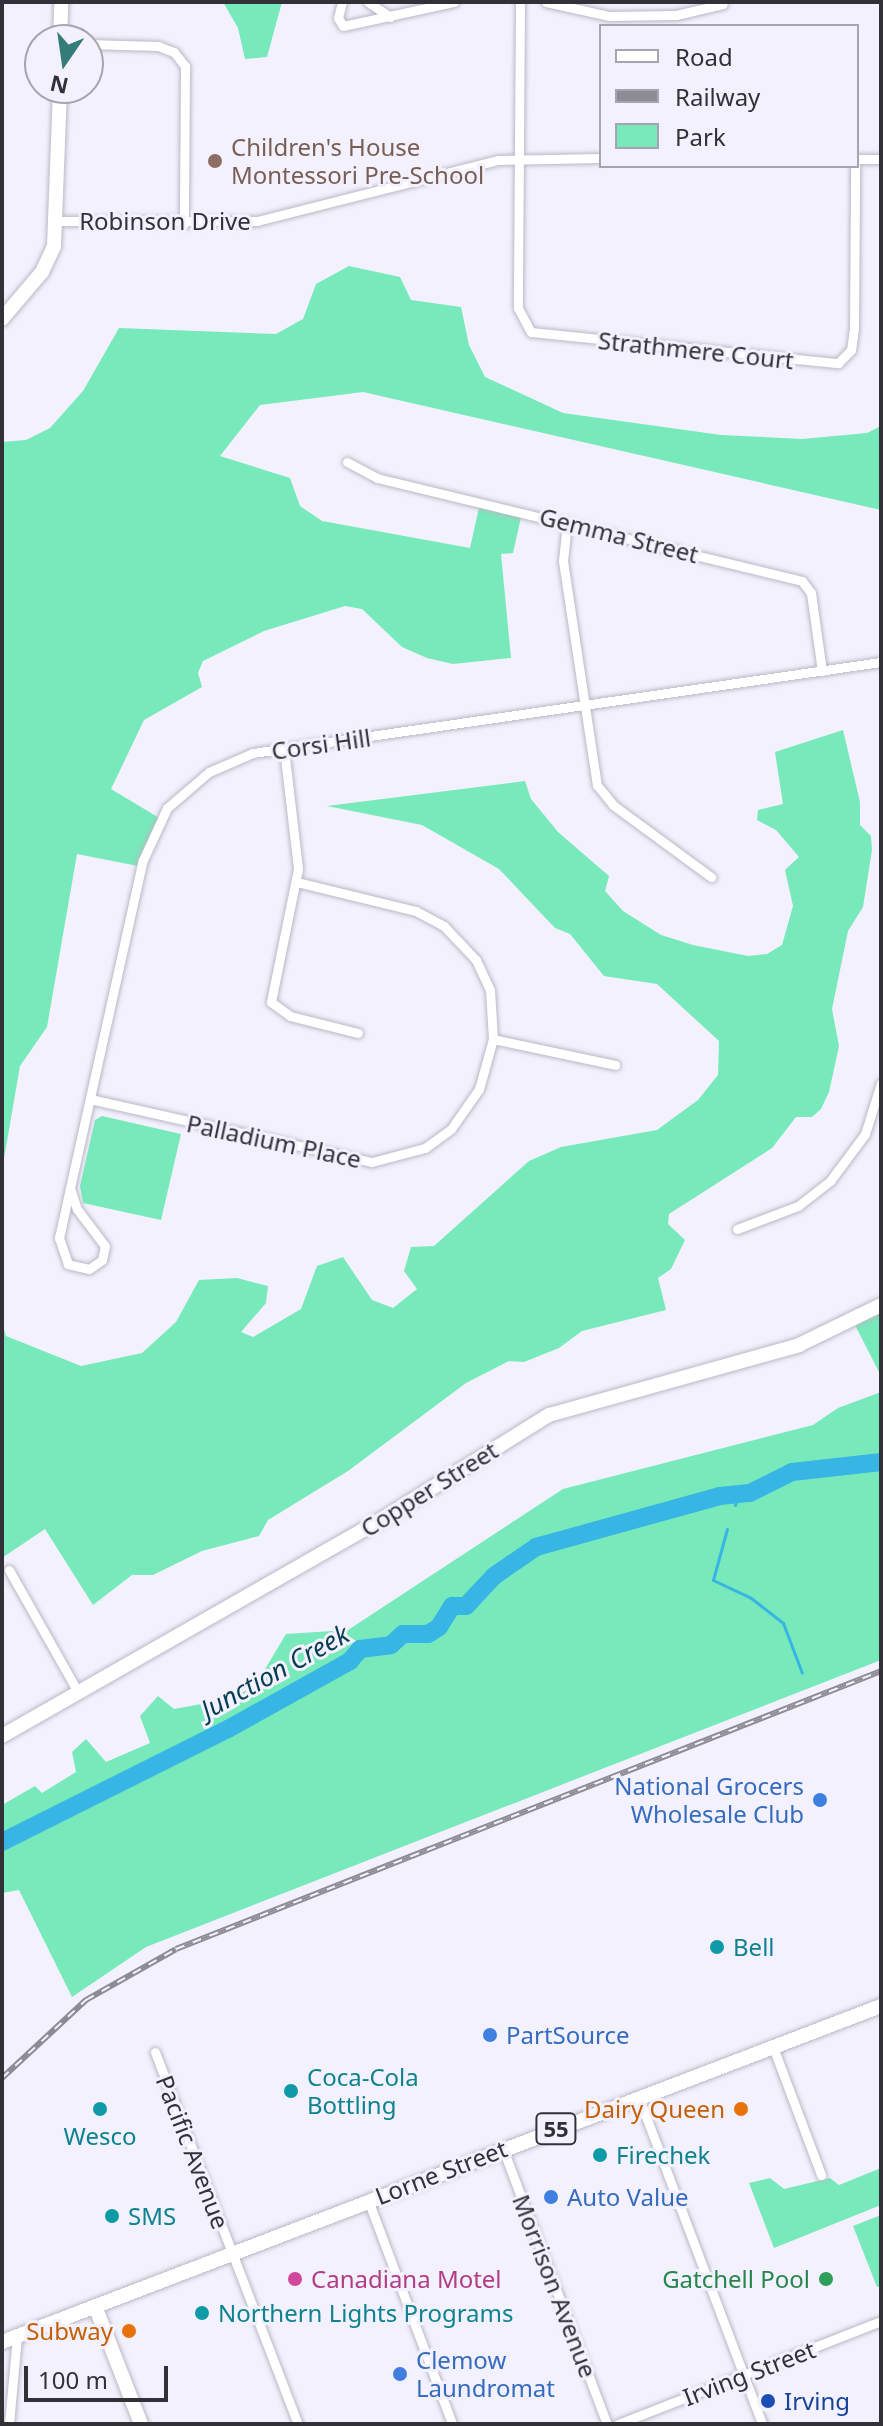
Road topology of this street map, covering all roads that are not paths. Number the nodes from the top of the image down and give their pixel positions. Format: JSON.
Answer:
{"nodes":[{"id":1,"x":61,"y":2,"type":"edge"},
{"id":2,"x":342,"y":2,"type":"edge"},
{"id":3,"x":368,"y":2,"type":"edge"},
{"id":4,"x":454,"y":2,"type":"edge"},
{"id":5,"x":520,"y":2,"type":"edge"},
{"id":6,"x":546,"y":2,"type":"edge"},
{"id":7,"x":723,"y":4,"type":"edge"},
{"id":8,"x":390,"y":17,"type":"junction"},
{"id":9,"x":60,"y":24,"type":"edge"},
{"id":10,"x":104,"y":44,"type":"edge"},
{"id":11,"x":60,"y":104,"type":"edge"},
{"id":12,"x":521,"y":158,"type":"junction"},
{"id":13,"x":599,"y":158,"type":"edge"},
{"id":14,"x":859,"y":159,"type":"edge"},
{"id":15,"x":881,"y":159,"type":"edge"},
{"id":16,"x":855,"y":168,"type":"edge"},
{"id":17,"x":58,"y":221,"type":"junction"},
{"id":18,"x":184,"y":224,"type":"junction"},
{"id":19,"x":2,"y":319,"type":"edge"},
{"id":20,"x":347,"y":462,"type":"dead end"},
{"id":21,"x":567,"y":523,"type":"junction"},
{"id":22,"x":881,"y":662,"type":"edge"},
{"id":23,"x":822,"y":671,"type":"junction"},
{"id":24,"x":585,"y":705,"type":"junction"},
{"id":25,"x":284,"y":749,"type":"junction"},
{"id":26,"x":711,"y":877,"type":"dead end"},
{"id":27,"x":297,"y":882,"type":"junction"},
{"id":28,"x":358,"y":1033,"type":"dead end"},
{"id":29,"x":493,"y":1039,"type":"junction"},
{"id":30,"x":615,"y":1065,"type":"dead end"},
{"id":31,"x":881,"y":1083,"type":"edge"},
{"id":32,"x":90,"y":1099,"type":"junction"},
{"id":33,"x":70,"y":1188,"type":"junction"},
{"id":34,"x":737,"y":1229,"type":"dead end"},
{"id":35,"x":881,"y":1305,"type":"edge"},
{"id":36,"x":9,"y":1570,"type":"dead end"},
{"id":37,"x":78,"y":1692,"type":"junction"},
{"id":38,"x":2,"y":1736,"type":"edge"},
{"id":39,"x":881,"y":2006,"type":"edge"},
{"id":40,"x":773,"y":2047,"type":"junction"},
{"id":41,"x":155,"y":2052,"type":"dead end"},
{"id":42,"x":639,"y":2098,"type":"junction"},
{"id":43,"x":503,"y":2149,"type":"junction"},
{"id":44,"x":821,"y":2175,"type":"dead end"},
{"id":45,"x":368,"y":2200,"type":"junction"},
{"id":46,"x":230,"y":2252,"type":"junction"},
{"id":47,"x":95,"y":2306,"type":"junction"},
{"id":48,"x":881,"y":2321,"type":"edge"},
{"id":49,"x":17,"y":2336,"type":"junction"},
{"id":50,"x":2,"y":2342,"type":"edge"},
{"id":51,"x":743,"y":2376,"type":"junction"},
{"id":52,"x":9,"y":2424,"type":"edge"},
{"id":53,"x":141,"y":2424,"type":"edge"},
{"id":54,"x":298,"y":2424,"type":"edge"},
{"id":55,"x":452,"y":2424,"type":"edge"},
{"id":56,"x":607,"y":2424,"type":"edge"},
{"id":57,"x":618,"y":2424,"type":"edge"},
{"id":58,"x":762,"y":2424,"type":"edge"}],
"edges":[{"from":1,"to":9,"type":"street"},
{"from":2,"to":8,"type":"street"},
{"from":3,"to":8,"type":"street"},
{"from":4,"to":8,"type":"street"},
{"from":5,"to":12,"type":"street"},
{"from":6,"to":7,"type":"street"},
{"from":10,"to":18,"type":"street"},
{"from":11,"to":17,"type":"street"},
{"from":12,"to":13,"type":"street","name":"Robinson Drive"},
{"from":12,"to":16,"type":"street","name":"Strathmere Court"},
{"from":12,"to":18,"type":"street","name":"Robinson Drive"},
{"from":14,"to":15,"type":"street"},
{"from":17,"to":18,"type":"street","name":"Robinson Drive"},
{"from":17,"to":19,"type":"street"},
{"from":20,"to":21,"type":"street","name":"Gemma Street"},
{"from":21,"to":23,"type":"street","name":"Gemma Street"},
{"from":21,"to":24,"type":"street"},
{"from":22,"to":23,"type":"street","name":"Corsi Hill"},
{"from":23,"to":24,"type":"street","name":"Corsi Hill"},
{"from":24,"to":25,"type":"street","name":"Corsi Hill"},
{"from":24,"to":26,"type":"street"},
{"from":25,"to":27,"type":"street"},
{"from":25,"to":32,"type":"street","name":"Corsi Hill"},
{"from":27,"to":28,"type":"street"},
{"from":27,"to":29,"type":"street","name":"Palladium Place"},
{"from":29,"to":30,"type":"street"},
{"from":29,"to":32,"type":"street","name":"Palladium Place"},
{"from":31,"to":34,"type":"street"},
{"from":32,"to":33,"type":"street","name":"Corsi Hill"},
{"from":33,"to":33,"type":"street","name":"Corsi Hill"},
{"from":35,"to":37,"type":"street","name":"Copper Street"},
{"from":36,"to":37,"type":"street"},
{"from":37,"to":38,"type":"street","name":"Copper Street"},
{"from":39,"to":40,"type":"street","name":"Lorne Street","number":"55"},
{"from":40,"to":42,"type":"street","name":"Lorne Street","number":"55"},
{"from":40,"to":44,"type":"street"},
{"from":41,"to":46,"type":"street","name":"Pacific Avenue"},
{"from":42,"to":43,"type":"street","name":"Lorne Street","number":"55"},
{"from":42,"to":51,"type":"street"},
{"from":43,"to":45,"type":"street","name":"Lorne Street","number":"55"},
{"from":43,"to":56,"type":"street","name":"Morrison Avenue"},
{"from":45,"to":46,"type":"street","name":"Lorne Street","number":"55"},
{"from":45,"to":55,"type":"street"},
{"from":46,"to":47,"type":"street","name":"Lorne Street","number":"55"},
{"from":46,"to":54,"type":"street","name":"Pacific Avenue"},
{"from":47,"to":49,"type":"street","name":"Lorne Street","number":"55"},
{"from":47,"to":53,"type":"street"},
{"from":48,"to":51,"type":"street","name":"Irving Street"},
{"from":49,"to":50,"type":"street","name":"Lorne Street","number":"55"},
{"from":49,"to":52,"type":"street"},
{"from":51,"to":57,"type":"street","name":"Irving Street"},
{"from":51,"to":58,"type":"street"}]}
